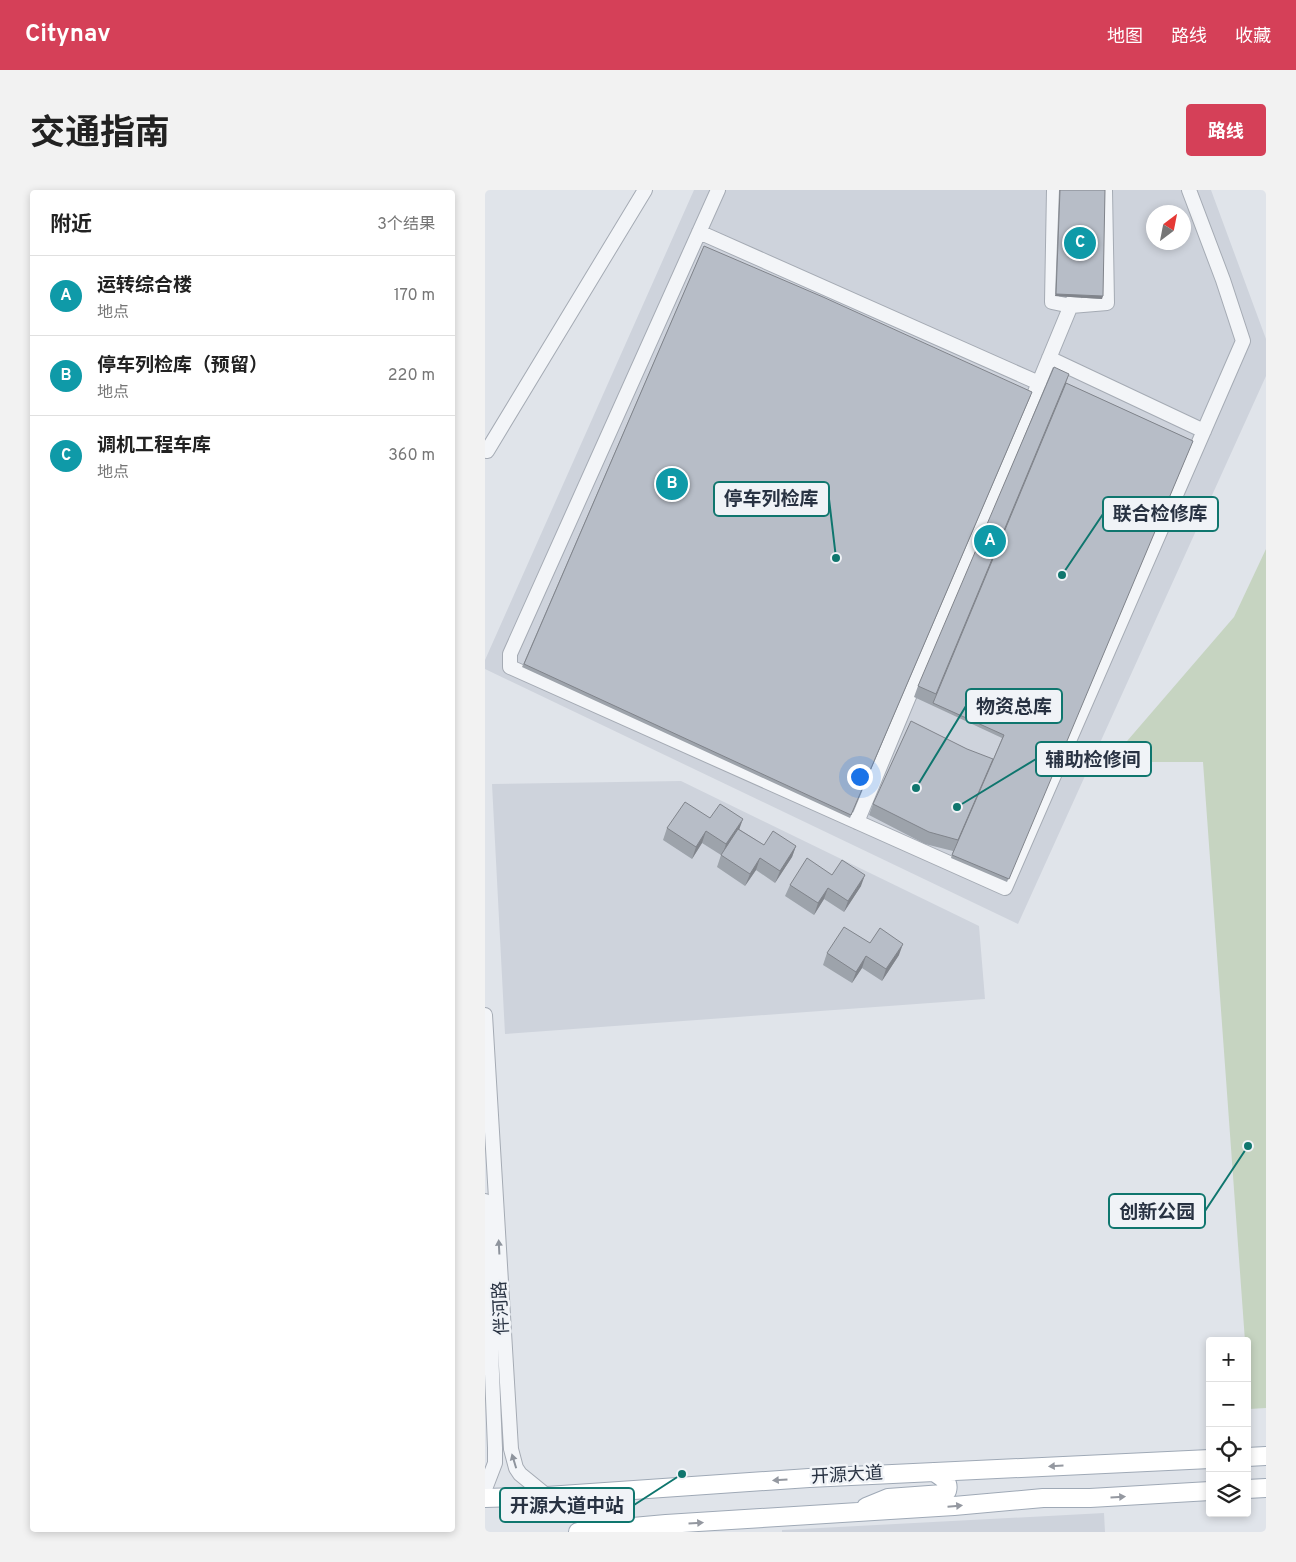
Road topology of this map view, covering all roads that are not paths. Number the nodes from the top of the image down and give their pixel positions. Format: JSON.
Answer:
{"nodes":[{"id":1,"x":645,"y":190,"type":"edge"},
{"id":2,"x":718,"y":190,"type":"edge"},
{"id":3,"x":1054,"y":190,"type":"edge"},
{"id":4,"x":1105,"y":190,"type":"edge"},
{"id":5,"x":1189,"y":190,"type":"edge"},
{"id":6,"x":699,"y":232,"type":"junction"},
{"id":7,"x":1072,"y":302,"type":"junction"},
{"id":8,"x":1049,"y":358,"type":"junction"},
{"id":9,"x":1039,"y":383,"type":"junction"},
{"id":10,"x":1204,"y":431,"type":"junction"},
{"id":11,"x":485,"y":451,"type":"edge"},
{"id":12,"x":941,"y":582,"type":"edge"},
{"id":13,"x":954,"y":588,"type":"junction"},
{"id":14,"x":857,"y":822,"type":"junction"},
{"id":15,"x":485,"y":1015,"type":"edge"},
{"id":16,"x":485,"y":1201,"type":"edge"},
{"id":17,"x":1266,"y":1456,"type":"edge"},
{"id":18,"x":1251,"y":1457,"type":"edge"},
{"id":19,"x":1206,"y":1459,"type":"edge"},
{"id":20,"x":934,"y":1472,"type":"junction"},
{"id":21,"x":1266,"y":1488,"type":"edge"},
{"id":22,"x":485,"y":1489,"type":"edge"},
{"id":23,"x":1251,"y":1489,"type":"edge"},
{"id":24,"x":1206,"y":1491,"type":"edge"},
{"id":25,"x":547,"y":1496,"type":"junction"},
{"id":26,"x":485,"y":1498,"type":"edge"},
{"id":27,"x":854,"y":1513,"type":"junction"},
{"id":28,"x":578,"y":1532,"type":"edge"}],
"edges":[{"from":1,"to":11,"type":"street"},
{"from":2,"to":6,"type":"street"},
{"from":3,"to":7,"type":"street"},
{"from":4,"to":7,"type":"street"},
{"from":5,"to":10,"type":"street"},
{"from":6,"to":9,"type":"street"},
{"from":6,"to":14,"type":"street"},
{"from":7,"to":8,"type":"street"},
{"from":8,"to":9,"type":"street"},
{"from":8,"to":10,"type":"street"},
{"from":9,"to":13,"type":"street"},
{"from":10,"to":14,"type":"street"},
{"from":12,"to":13,"type":"street"},
{"from":13,"to":14,"type":"street"},
{"from":25,"to":15,"type":"street","name":"伴河路","one_way":true},
{"from":16,"to":22,"type":"street","name":"伴河路"},
{"from":17,"to":18,"type":"main road"},
{"from":19,"to":20,"type":"main road","name":"开源大道","one_way":true},
{"from":20,"to":25,"type":"main road","name":"开源大道","one_way":true},
{"from":20,"to":27,"type":"main road"},
{"from":21,"to":23,"type":"main road"},
{"from":27,"to":24,"type":"main road","name":"开源大道","one_way":true},
{"from":25,"to":26,"type":"main road","name":"开源大道"},
{"from":28,"to":27,"type":"main road","name":"开源大道","one_way":true}]}
